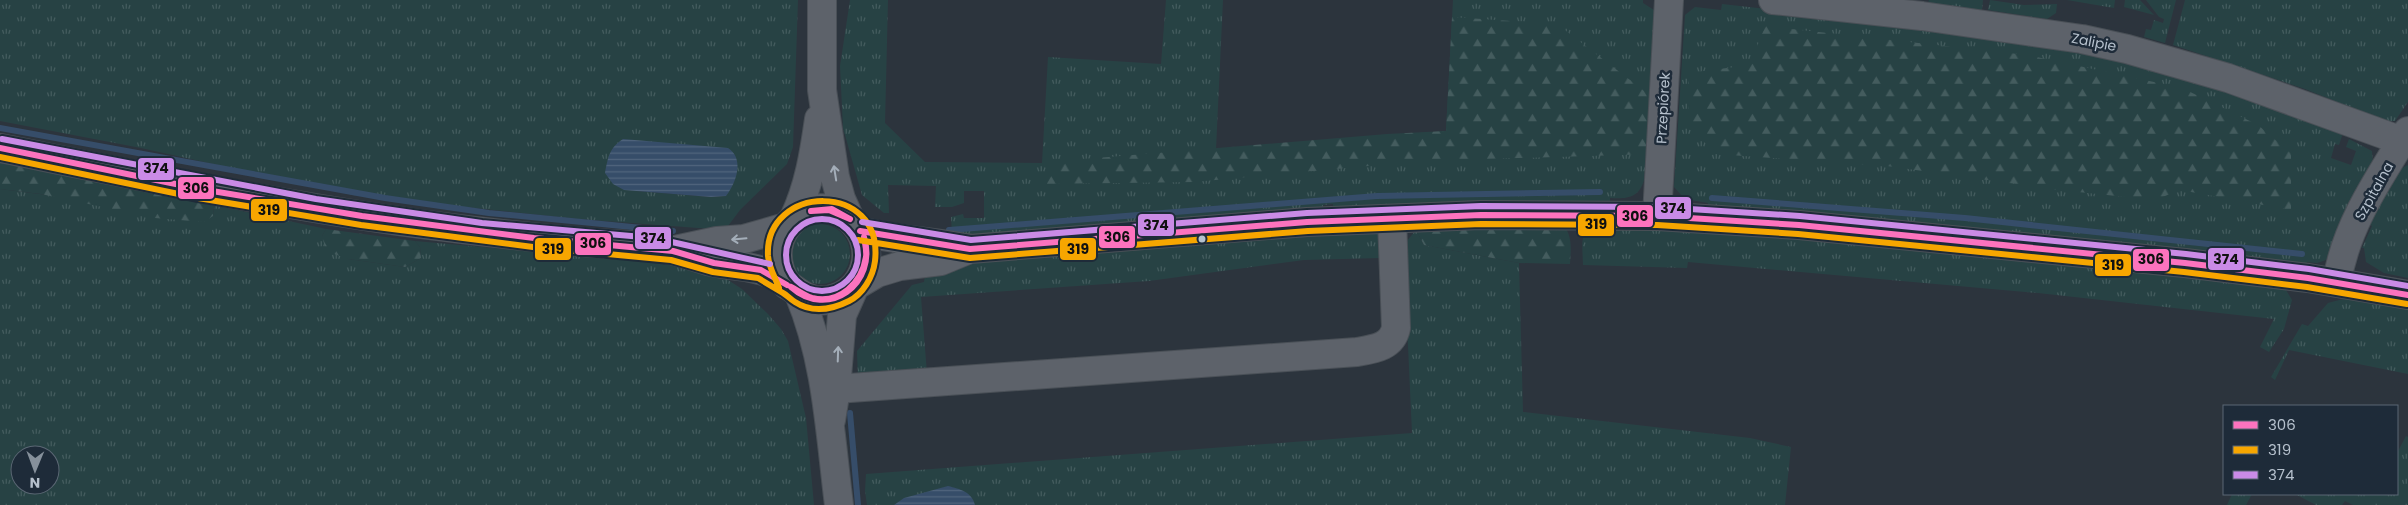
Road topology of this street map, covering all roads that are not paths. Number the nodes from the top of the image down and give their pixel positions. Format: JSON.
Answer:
{"nodes":[{"id":1,"x":822,"y":0,"type":"edge"},
{"id":2,"x":1669,"y":0,"type":"edge"},
{"id":3,"x":1773,"y":0,"type":"edge"},
{"id":4,"x":822,"y":90,"type":"junction"},
{"id":5,"x":2405,"y":136,"type":"edge"},
{"id":6,"x":0,"y":148,"type":"edge"},
{"id":7,"x":1657,"y":216,"type":"junction"},
{"id":8,"x":1392,"y":218,"type":"junction"},
{"id":9,"x":790,"y":223,"type":"junction"},
{"id":10,"x":855,"y":225,"type":"junction"},
{"id":11,"x":970,"y":249,"type":"junction"},
{"id":12,"x":673,"y":251,"type":"junction"},
{"id":13,"x":2337,"y":282,"type":"junction"},
{"id":14,"x":855,"y":286,"type":"junction"},
{"id":15,"x":793,"y":290,"type":"junction"},
{"id":16,"x":2408,"y":295,"type":"edge"},
{"id":17,"x":836,"y":390,"type":"junction"},
{"id":18,"x":831,"y":420,"type":"junction"},
{"id":19,"x":840,"y":505,"type":"edge"}],
"edges":[{"from":1,"to":4,"type":"street"},
{"from":2,"to":7,"type":"street","name":"Przepiórek"},
{"from":3,"to":5,"type":"street","name":"Zalipie"},
{"from":4,"to":9,"type":"street"},
{"from":10,"to":4,"type":"street","one_way":true},
{"from":5,"to":13,"type":"street","name":"Szpitalna"},
{"from":6,"to":12,"type":"street"},
{"from":7,"to":8,"type":"street"},
{"from":7,"to":13,"type":"street"},
{"from":8,"to":11,"type":"street"},
{"from":8,"to":17,"type":"street"},
{"from":9,"to":10,"type":"street"},
{"from":9,"to":12,"type":"street","one_way":true},
{"from":9,"to":15,"type":"street"},
{"from":10,"to":11,"type":"street"},
{"from":10,"to":14,"type":"street"},
{"from":11,"to":14,"type":"street"},
{"from":12,"to":15,"type":"street"},
{"from":13,"to":16,"type":"street"},
{"from":14,"to":15,"type":"street"},
{"from":17,"to":14,"type":"street","one_way":true},
{"from":15,"to":18,"type":"street"},
{"from":17,"to":18,"type":"street"},
{"from":18,"to":19,"type":"street"}]}
